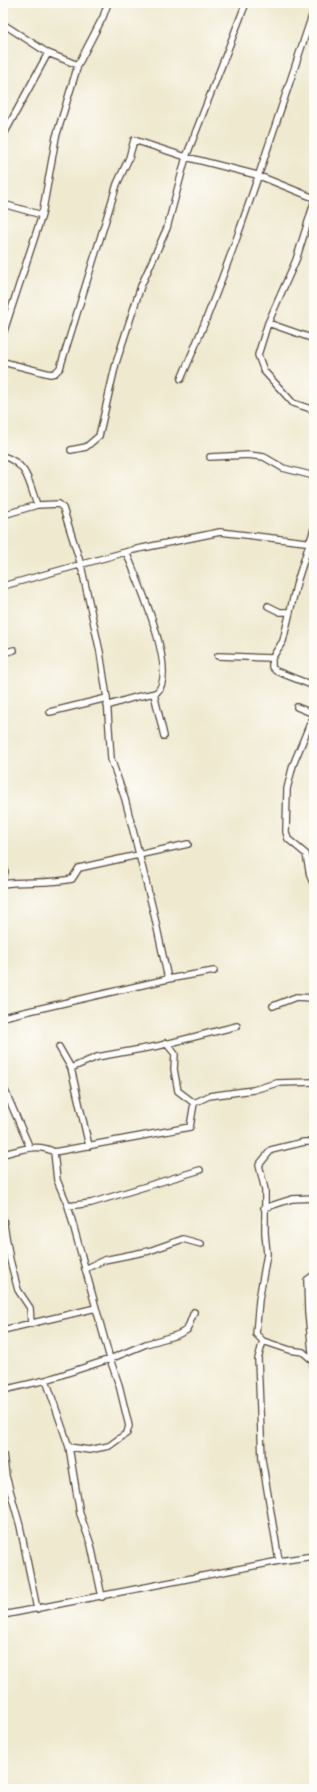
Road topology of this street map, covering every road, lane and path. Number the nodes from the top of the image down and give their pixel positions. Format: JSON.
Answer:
{"nodes":[{"id":1,"x":108,"y":3,"type":"edge"},
{"id":2,"x":246,"y":3,"type":"edge"},
{"id":3,"x":314,"y":10,"type":"edge"},
{"id":4,"x":3,"y":24,"type":"edge"},
{"id":5,"x":48,"y":53,"type":"junction"},
{"id":6,"x":78,"y":65,"type":"junction"},
{"id":7,"x":3,"y":136,"type":"edge"},
{"id":8,"x":186,"y":157,"type":"junction"},
{"id":9,"x":257,"y":175,"type":"junction"},
{"id":10,"x":314,"y":198,"type":"edge"},
{"id":11,"x":314,"y":203,"type":"edge"},
{"id":12,"x":3,"y":204,"type":"edge"},
{"id":13,"x":42,"y":215,"type":"junction"},
{"id":14,"x":268,"y":323,"type":"junction"},
{"id":15,"x":3,"y":334,"type":"edge"},
{"id":16,"x":314,"y":339,"type":"edge"},
{"id":17,"x":3,"y":362,"type":"edge"},
{"id":18,"x":181,"y":379,"type":"dead end"},
{"id":19,"x":314,"y":410,"type":"edge"},
{"id":20,"x":71,"y":450,"type":"dead end"},
{"id":21,"x":3,"y":456,"type":"edge"},
{"id":22,"x":210,"y":458,"type":"dead end"},
{"id":23,"x":314,"y":476,"type":"edge"},
{"id":24,"x":37,"y":505,"type":"junction"},
{"id":25,"x":3,"y":515,"type":"edge"},
{"id":26,"x":314,"y":529,"type":"edge"},
{"id":27,"x":312,"y":543,"type":"edge"},
{"id":28,"x":126,"y":552,"type":"junction"},
{"id":29,"x":81,"y":565,"type":"junction"},
{"id":30,"x":3,"y":586,"type":"edge"},
{"id":31,"x":268,"y":606,"type":"dead end"},
{"id":32,"x":290,"y":612,"type":"junction"},
{"id":33,"x":14,"y":650,"type":"dead end"},
{"id":34,"x":3,"y":653,"type":"edge"},
{"id":35,"x":218,"y":656,"type":"dead end"},
{"id":36,"x":272,"y":658,"type":"junction"},
{"id":37,"x":314,"y":686,"type":"edge"},
{"id":38,"x":154,"y":694,"type":"junction"},
{"id":39,"x":107,"y":698,"type":"junction"},
{"id":40,"x":107,"y":706,"type":"junction"},
{"id":41,"x":297,"y":707,"type":"dead end"},
{"id":42,"x":50,"y":712,"type":"dead end"},
{"id":43,"x":164,"y":736,"type":"dead end"},
{"id":44,"x":188,"y":844,"type":"dead end"},
{"id":45,"x":140,"y":854,"type":"junction"},
{"id":46,"x":3,"y":858,"type":"edge"},
{"id":47,"x":3,"y":876,"type":"edge"},
{"id":48,"x":3,"y":884,"type":"edge"},
{"id":49,"x":314,"y":885,"type":"edge"},
{"id":50,"x":214,"y":971,"type":"dead end"},
{"id":51,"x":168,"y":979,"type":"junction"},
{"id":52,"x":314,"y":998,"type":"edge"},
{"id":53,"x":273,"y":1006,"type":"dead end"},
{"id":54,"x":3,"y":1017,"type":"edge"},
{"id":55,"x":237,"y":1026,"type":"dead end"},
{"id":56,"x":166,"y":1043,"type":"junction"},
{"id":57,"x":60,"y":1047,"type":"dead end"},
{"id":58,"x":71,"y":1068,"type":"junction"},
{"id":59,"x":314,"y":1082,"type":"edge"},
{"id":60,"x":3,"y":1086,"type":"edge"},
{"id":61,"x":194,"y":1103,"type":"junction"},
{"id":62,"x":314,"y":1142,"type":"edge"},
{"id":63,"x":89,"y":1146,"type":"junction"},
{"id":64,"x":30,"y":1148,"type":"junction"},
{"id":65,"x":54,"y":1152,"type":"junction"},
{"id":66,"x":3,"y":1154,"type":"edge"},
{"id":67,"x":200,"y":1170,"type":"dead end"},
{"id":68,"x":314,"y":1198,"type":"edge"},
{"id":69,"x":68,"y":1206,"type":"junction"},
{"id":70,"x":264,"y":1208,"type":"junction"},
{"id":71,"x":3,"y":1219,"type":"edge"},
{"id":72,"x":201,"y":1244,"type":"dead end"},
{"id":73,"x":85,"y":1269,"type":"junction"},
{"id":74,"x":314,"y":1275,"type":"edge"},
{"id":75,"x":96,"y":1308,"type":"junction"},
{"id":76,"x":194,"y":1312,"type":"dead end"},
{"id":77,"x":31,"y":1324,"type":"junction"},
{"id":78,"x":3,"y":1330,"type":"edge"},
{"id":79,"x":263,"y":1341,"type":"junction"},
{"id":80,"x":110,"y":1360,"type":"junction"},
{"id":81,"x":312,"y":1360,"type":"junction"},
{"id":82,"x":314,"y":1372,"type":"edge"},
{"id":83,"x":46,"y":1380,"type":"junction"},
{"id":84,"x":3,"y":1390,"type":"edge"},
{"id":85,"x":69,"y":1446,"type":"junction"},
{"id":86,"x":3,"y":1454,"type":"edge"},
{"id":87,"x":314,"y":1556,"type":"edge"},
{"id":88,"x":279,"y":1561,"type":"junction"},
{"id":89,"x":102,"y":1597,"type":"junction"},
{"id":90,"x":36,"y":1609,"type":"junction"},
{"id":91,"x":3,"y":1616,"type":"edge"}],
"edges":[{"from":1,"to":6,"type":"street"},
{"from":2,"to":8,"type":"street"},
{"from":3,"to":9,"type":"street"},
{"from":4,"to":5,"type":"street"},
{"from":5,"to":6,"type":"street"},
{"from":5,"to":7,"type":"street"},
{"from":6,"to":13,"type":"street"},
{"from":8,"to":9,"type":"street"},
{"from":8,"to":17,"type":"street"},
{"from":8,"to":20,"type":"street"},
{"from":9,"to":10,"type":"street"},
{"from":9,"to":18,"type":"street"},
{"from":11,"to":14,"type":"street"},
{"from":12,"to":13,"type":"street"},
{"from":13,"to":15,"type":"street"},
{"from":14,"to":16,"type":"street"},
{"from":14,"to":19,"type":"street"},
{"from":21,"to":24,"type":"street"},
{"from":22,"to":23,"type":"street"},
{"from":24,"to":25,"type":"street"},
{"from":24,"to":29,"type":"street"},
{"from":26,"to":27,"type":"street"},
{"from":27,"to":28,"type":"street"},
{"from":27,"to":32,"type":"street"},
{"from":28,"to":29,"type":"street"},
{"from":28,"to":38,"type":"street"},
{"from":29,"to":30,"type":"street"},
{"from":29,"to":39,"type":"street"},
{"from":31,"to":32,"type":"street"},
{"from":32,"to":36,"type":"street"},
{"from":33,"to":34,"type":"street"},
{"from":35,"to":36,"type":"street"},
{"from":36,"to":37,"type":"street"},
{"from":38,"to":40,"type":"street"},
{"from":38,"to":43,"type":"street"},
{"from":39,"to":40,"type":"street"},
{"from":39,"to":42,"type":"street"},
{"from":40,"to":45,"type":"street"},
{"from":41,"to":49,"type":"street"},
{"from":44,"to":45,"type":"street"},
{"from":45,"to":48,"type":"street"},
{"from":45,"to":51,"type":"street"},
{"from":46,"to":47,"type":"street"},
{"from":50,"to":51,"type":"street"},
{"from":51,"to":54,"type":"street"},
{"from":52,"to":53,"type":"street"},
{"from":55,"to":56,"type":"street"},
{"from":56,"to":58,"type":"street"},
{"from":56,"to":61,"type":"street"},
{"from":57,"to":58,"type":"street"},
{"from":58,"to":63,"type":"street"},
{"from":59,"to":61,"type":"street"},
{"from":60,"to":64,"type":"street"},
{"from":61,"to":63,"type":"street"},
{"from":62,"to":70,"type":"street"},
{"from":63,"to":65,"type":"street"},
{"from":64,"to":65,"type":"street"},
{"from":64,"to":66,"type":"street"},
{"from":65,"to":69,"type":"street"},
{"from":67,"to":69,"type":"street"},
{"from":68,"to":70,"type":"street"},
{"from":69,"to":73,"type":"street"},
{"from":70,"to":79,"type":"street"},
{"from":71,"to":77,"type":"street"},
{"from":72,"to":73,"type":"street"},
{"from":73,"to":75,"type":"street"},
{"from":74,"to":81,"type":"street"},
{"from":75,"to":77,"type":"street"},
{"from":75,"to":80,"type":"street"},
{"from":76,"to":80,"type":"street"},
{"from":77,"to":78,"type":"street"},
{"from":79,"to":81,"type":"street"},
{"from":79,"to":88,"type":"street"},
{"from":80,"to":83,"type":"street"},
{"from":80,"to":85,"type":"street"},
{"from":81,"to":82,"type":"street"},
{"from":83,"to":84,"type":"street"},
{"from":83,"to":85,"type":"street"},
{"from":85,"to":89,"type":"street"},
{"from":86,"to":90,"type":"street"},
{"from":87,"to":88,"type":"street"},
{"from":88,"to":89,"type":"street"},
{"from":89,"to":90,"type":"street"},
{"from":90,"to":91,"type":"street"}]}
